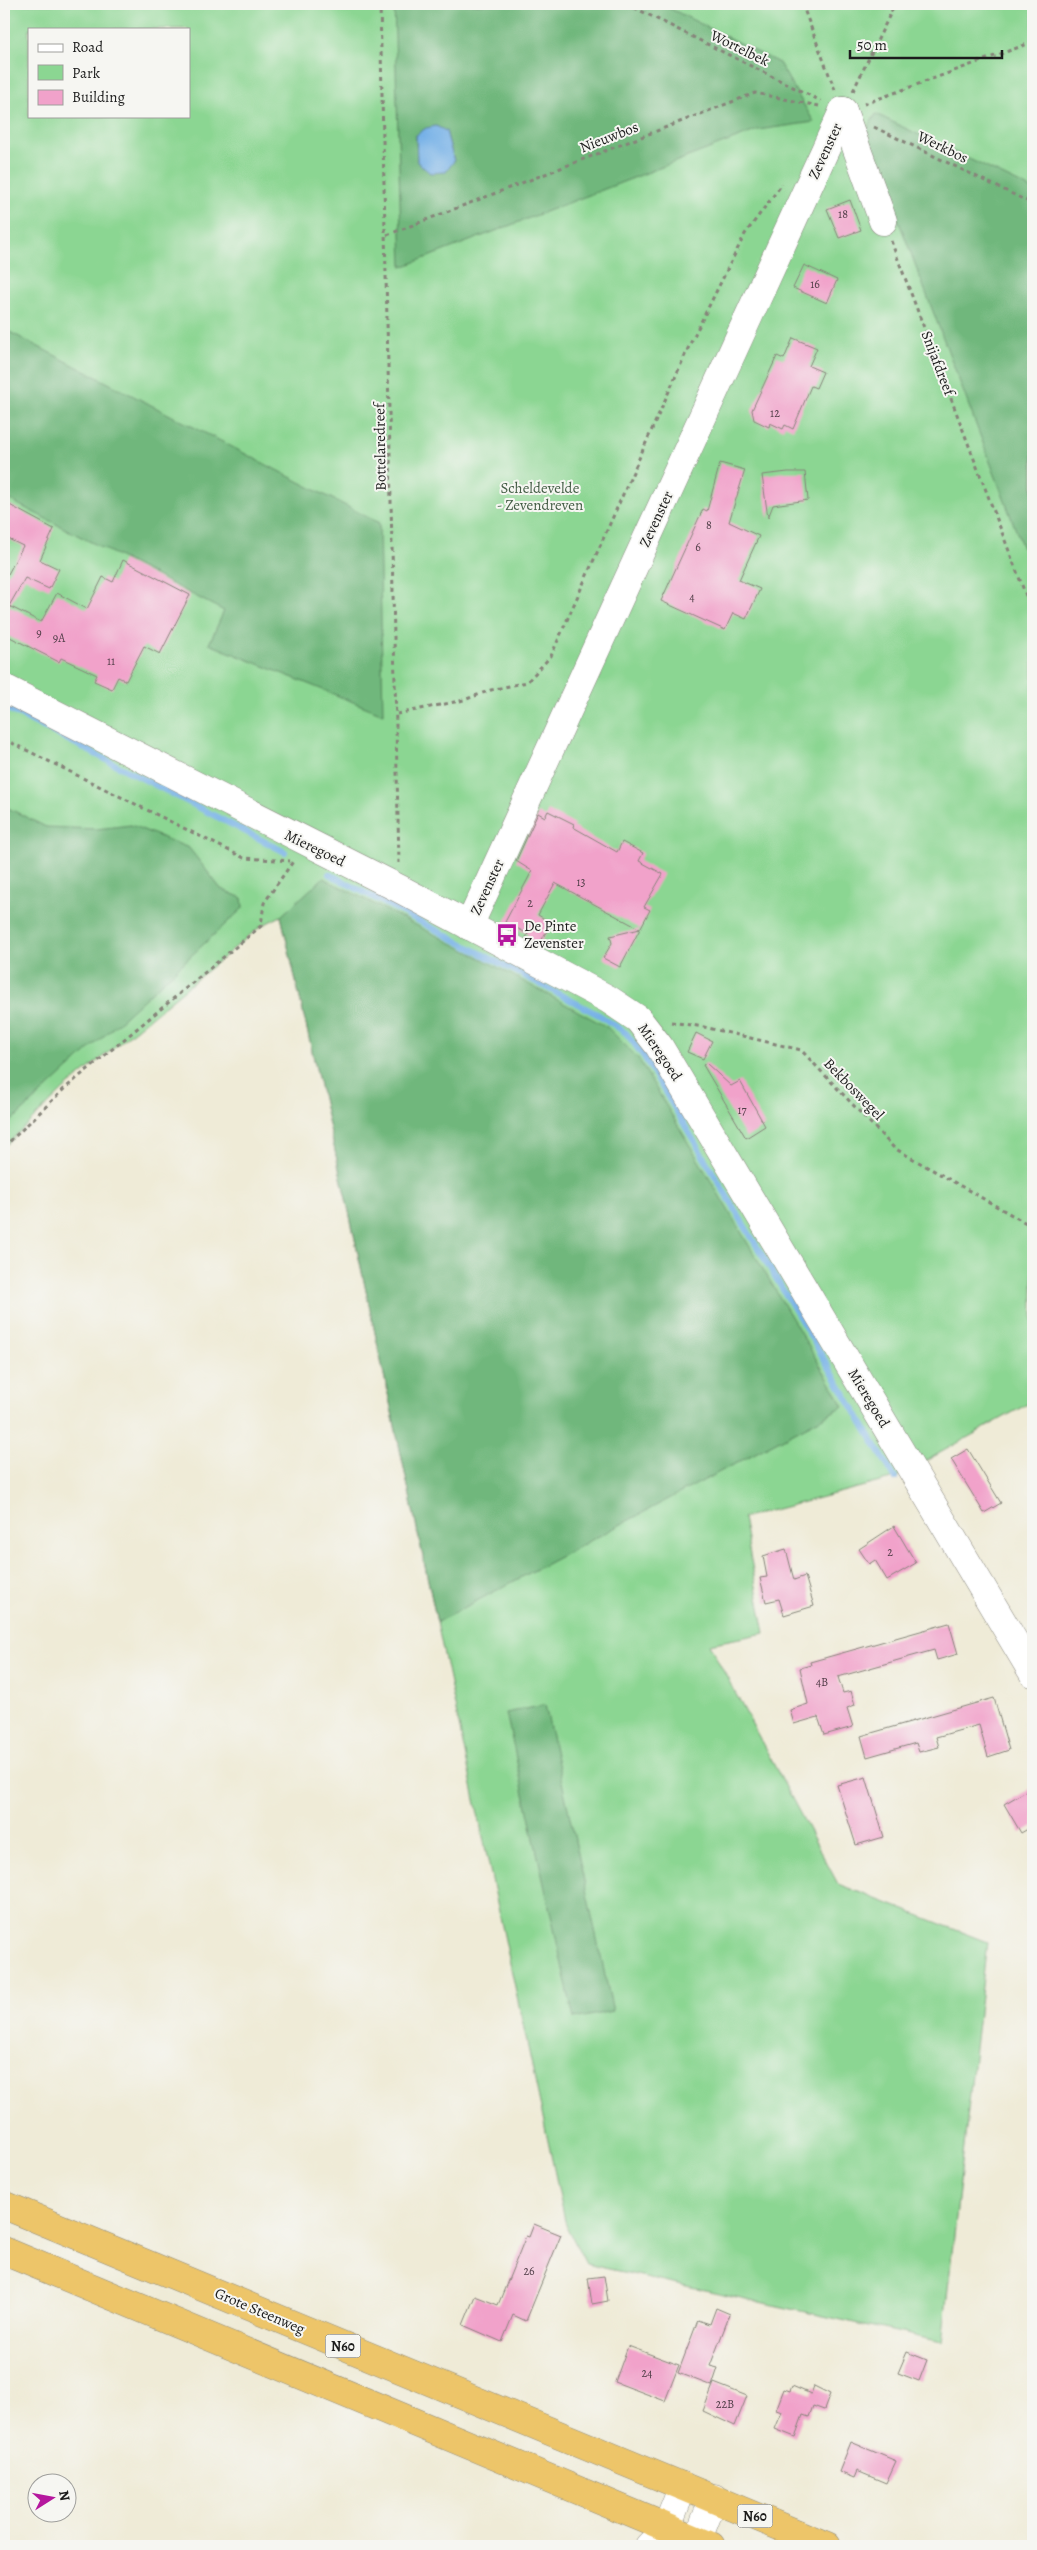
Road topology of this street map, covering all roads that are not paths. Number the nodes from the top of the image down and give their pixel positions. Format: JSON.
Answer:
{"nodes":[{"id":1,"x":883,"y":221,"type":"road end"},
{"id":2,"x":4,"y":688,"type":"edge"},
{"id":3,"x":469,"y":926,"type":"junction"},
{"id":4,"x":1033,"y":1673,"type":"edge"},
{"id":5,"x":4,"y":2205,"type":"edge"},
{"id":6,"x":4,"y":2251,"type":"edge"},
{"id":7,"x":683,"y":2486,"type":"junction"},
{"id":8,"x":714,"y":2498,"type":"junction"},
{"id":9,"x":657,"y":2538,"type":"edge"},
{"id":10,"x":701,"y":2545,"type":"edge"},
{"id":11,"x":827,"y":2546,"type":"edge"}],
"edges":[{"from":1,"to":3,"type":"street","name":"Zevenster"},
{"from":2,"to":3,"type":"street","name":"Mieregoed"},
{"from":3,"to":4,"type":"street","name":"Mieregoed"},
{"from":5,"to":7,"type":"highway","name":"Grote Steenweg","number":"N60"},
{"from":6,"to":9,"type":"highway"},
{"from":7,"to":8,"type":"highway","name":"Grote Steenweg","number":"N60"},
{"from":7,"to":9,"type":"street"},
{"from":8,"to":10,"type":"street"},
{"from":8,"to":11,"type":"highway","name":"Grote Steenweg","number":"N60"},
{"from":9,"to":10,"type":"highway"}]}
